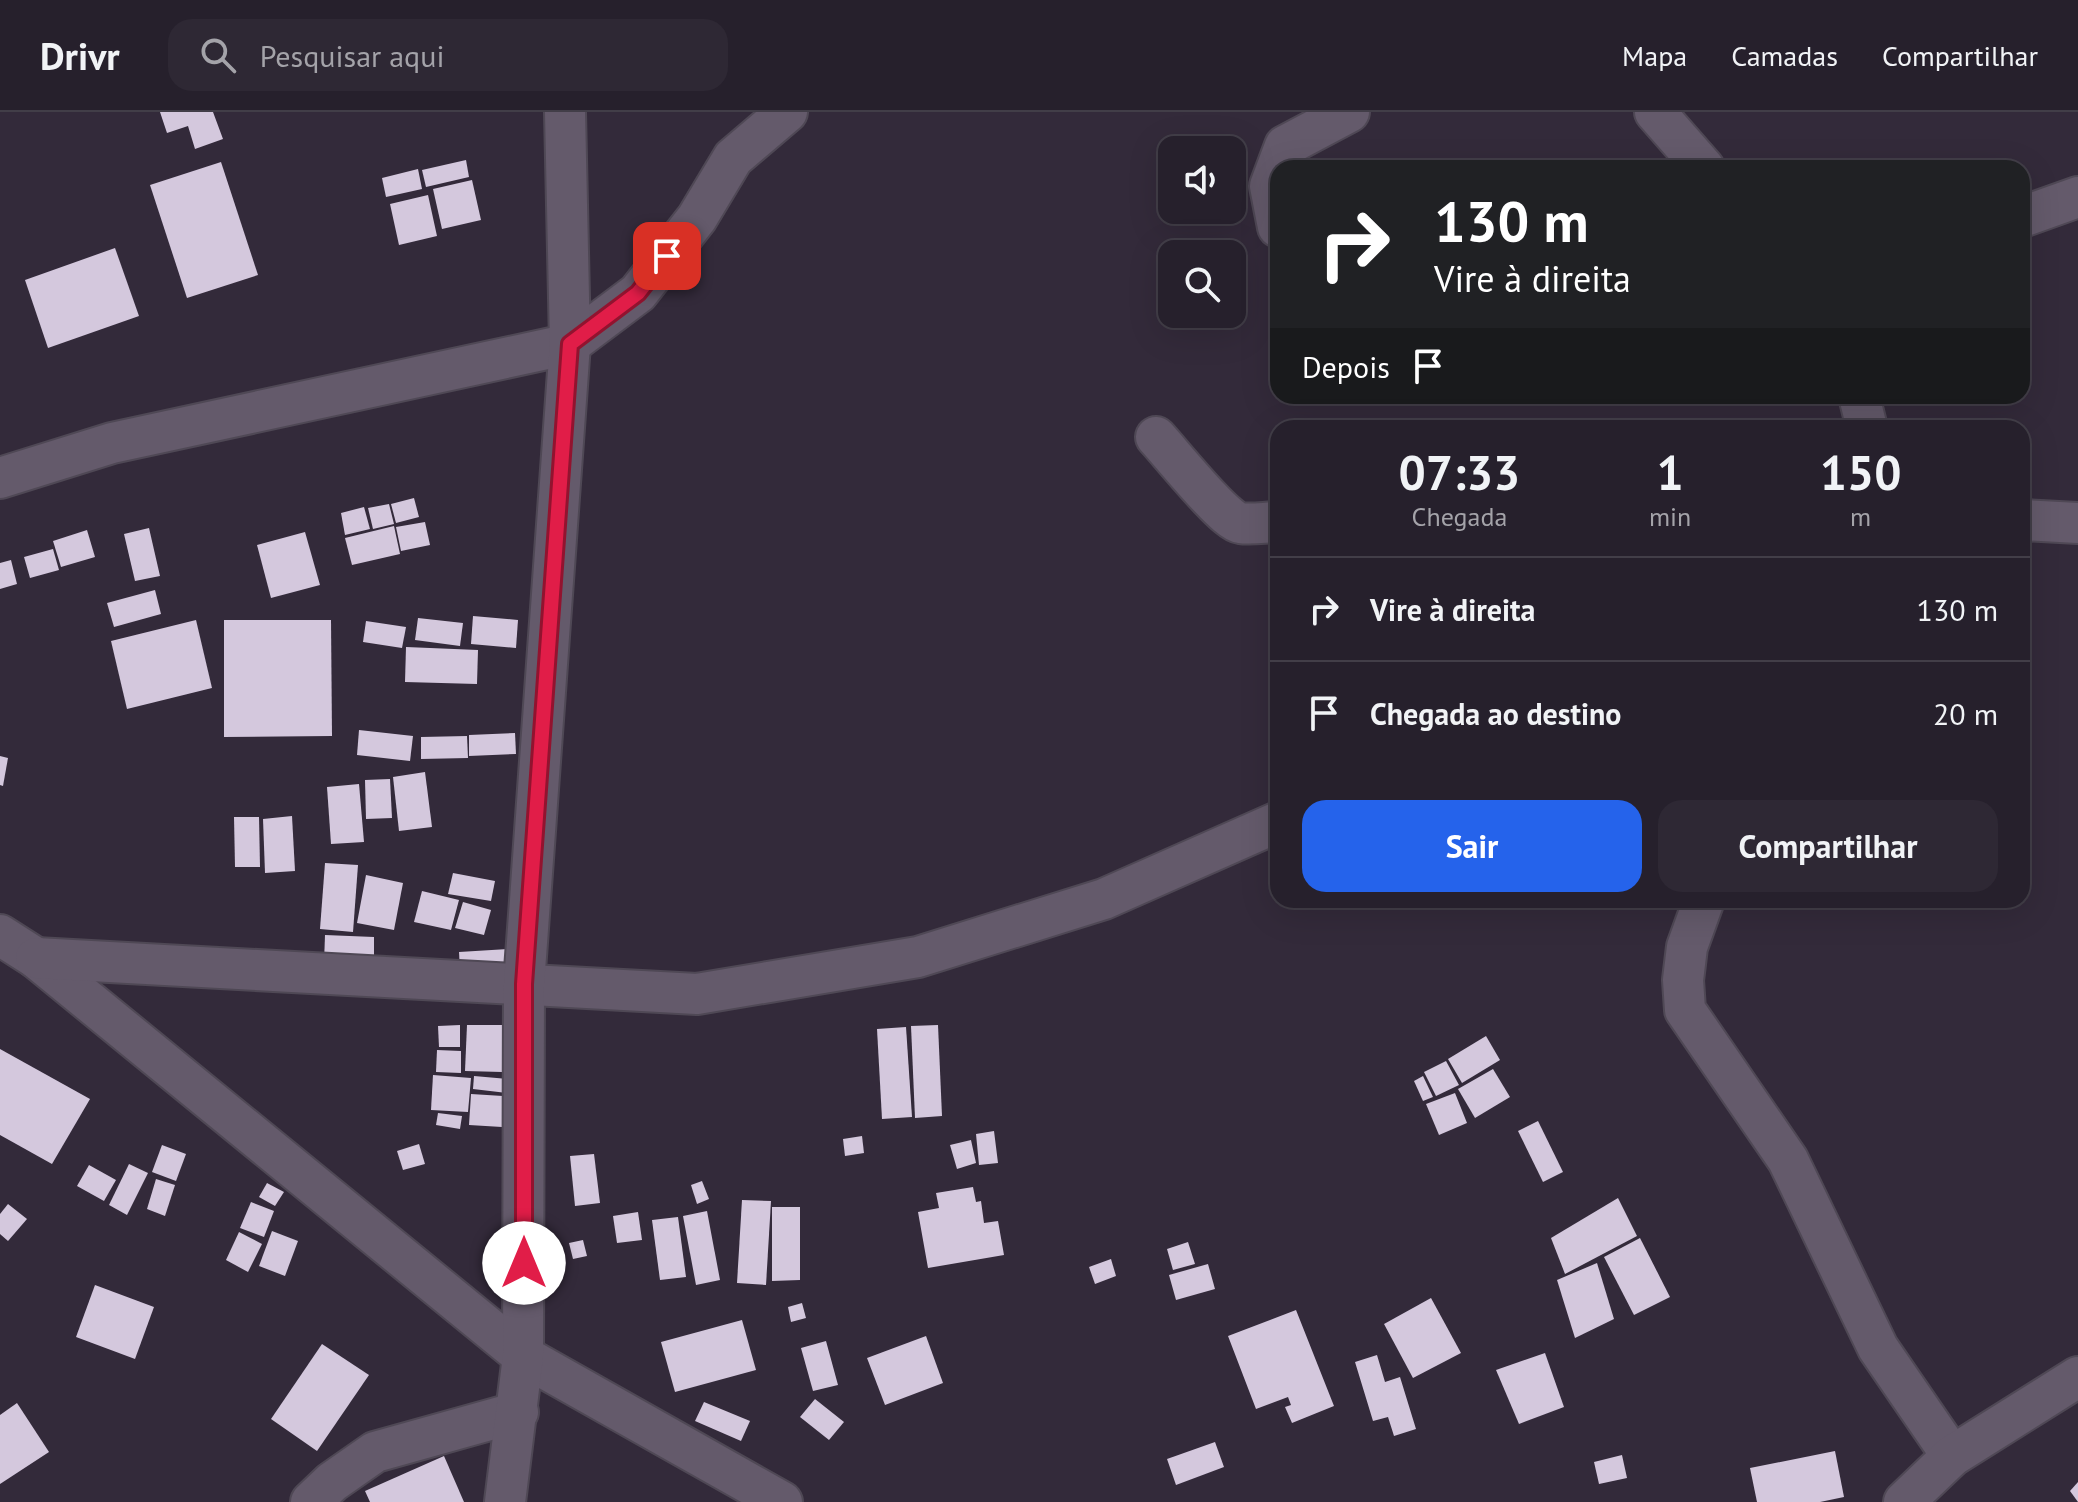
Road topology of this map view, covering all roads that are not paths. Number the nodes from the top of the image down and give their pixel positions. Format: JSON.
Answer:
{"nodes":[{"id":1,"x":565,"y":112,"type":"edge"},
{"id":2,"x":787,"y":112,"type":"edge"},
{"id":3,"x":1349,"y":112,"type":"edge"},
{"id":4,"x":1655,"y":112,"type":"edge"},
{"id":5,"x":1280,"y":160,"type":"edge"},
{"id":6,"x":1697,"y":160,"type":"edge"},
{"id":7,"x":2078,"y":197,"type":"edge"},
{"id":8,"x":2030,"y":214,"type":"edge"},
{"id":9,"x":570,"y":344,"type":"junction"},
{"id":10,"x":1156,"y":437,"type":"dead end"},
{"id":11,"x":0,"y":478,"type":"edge"},
{"id":12,"x":2030,"y":520,"type":"edge"},
{"id":13,"x":1270,"y":522,"type":"edge"},
{"id":14,"x":2078,"y":523,"type":"edge"},
{"id":15,"x":1270,"y":826,"type":"edge"},
{"id":16,"x":1701,"y":908,"type":"edge"},
{"id":17,"x":0,"y":935,"type":"edge"},
{"id":18,"x":36,"y":958,"type":"junction"},
{"id":19,"x":524,"y":984,"type":"junction"},
{"id":20,"x":523,"y":1356,"type":"junction"},
{"id":21,"x":2078,"y":1377,"type":"edge"},
{"id":22,"x":518,"y":1412,"type":"junction"},
{"id":23,"x":1952,"y":1456,"type":"junction"},
{"id":24,"x":311,"y":1502,"type":"edge"},
{"id":25,"x":505,"y":1502,"type":"edge"},
{"id":26,"x":782,"y":1502,"type":"edge"},
{"id":27,"x":1904,"y":1502,"type":"edge"}],
"edges":[{"from":1,"to":9,"type":"street"},
{"from":2,"to":9,"type":"street"},
{"from":3,"to":5,"type":"street"},
{"from":4,"to":6,"type":"street"},
{"from":7,"to":8,"type":"street"},
{"from":9,"to":11,"type":"street"},
{"from":9,"to":19,"type":"street"},
{"from":10,"to":13,"type":"street"},
{"from":12,"to":14,"type":"street"},
{"from":15,"to":19,"type":"street"},
{"from":16,"to":23,"type":"street"},
{"from":17,"to":18,"type":"street"},
{"from":18,"to":19,"type":"street"},
{"from":18,"to":20,"type":"street"},
{"from":19,"to":20,"type":"street"},
{"from":20,"to":22,"type":"street"},
{"from":20,"to":26,"type":"street"},
{"from":21,"to":23,"type":"street"},
{"from":22,"to":24,"type":"street"},
{"from":22,"to":25,"type":"street"},
{"from":23,"to":27,"type":"street"}]}
